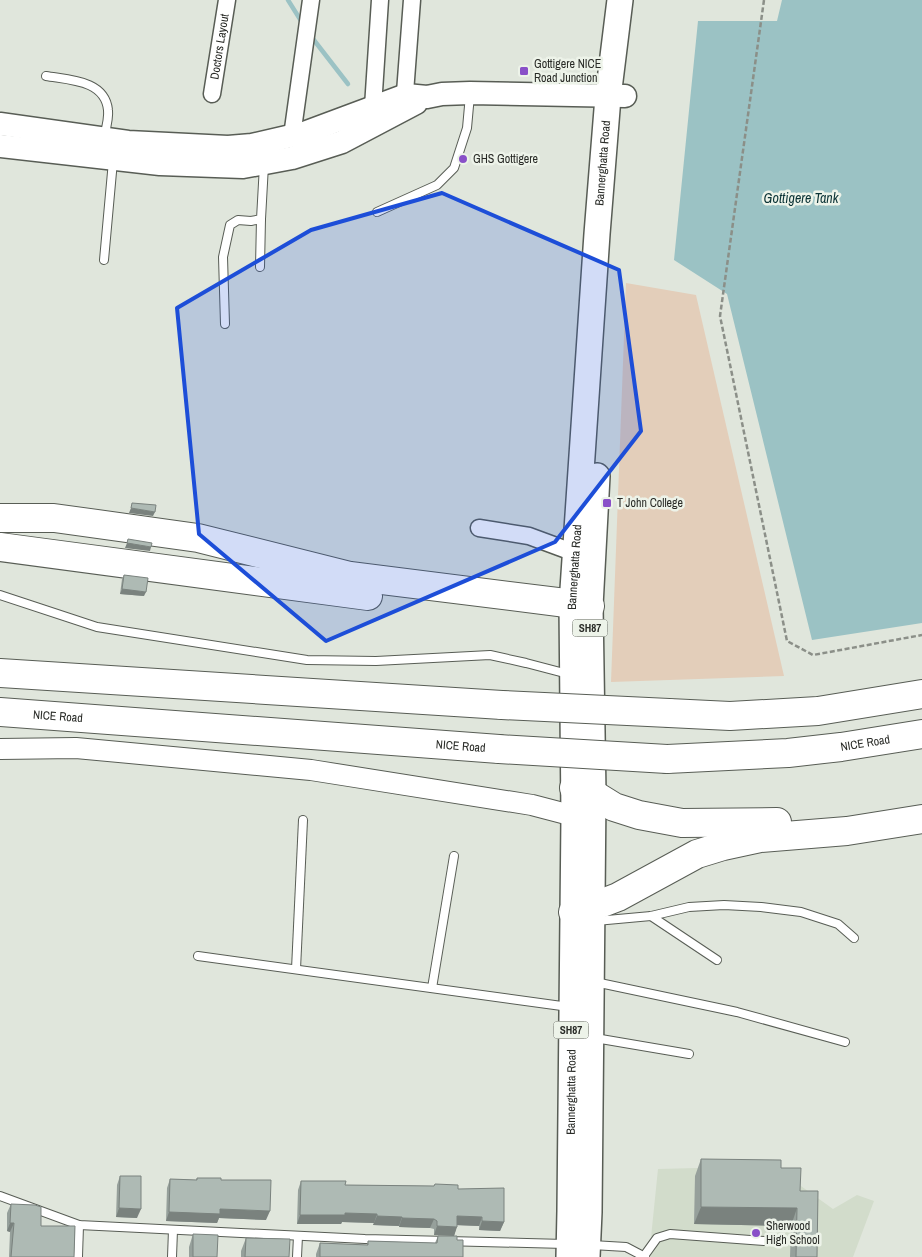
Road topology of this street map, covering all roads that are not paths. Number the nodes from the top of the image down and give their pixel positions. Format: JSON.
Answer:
{"nodes":[{"id":1,"x":227,"y":0,"type":"edge"},
{"id":2,"x":311,"y":0,"type":"edge"},
{"id":3,"x":380,"y":0,"type":"edge"},
{"id":4,"x":412,"y":0,"type":"edge"},
{"id":5,"x":620,"y":0,"type":"edge"},
{"id":6,"x":635,"y":0,"type":"edge"},
{"id":7,"x":46,"y":76,"type":"dead end"},
{"id":8,"x":470,"y":93,"type":"junction"},
{"id":9,"x":212,"y":94,"type":"dead end"},
{"id":10,"x":617,"y":96,"type":"junction"},
{"id":11,"x":412,"y":101,"type":"junction"},
{"id":12,"x":373,"y":107,"type":"junction"},
{"id":13,"x":0,"y":124,"type":"edge"},
{"id":14,"x":292,"y":136,"type":"junction"},
{"id":15,"x":0,"y":146,"type":"edge"},
{"id":16,"x":107,"y":152,"type":"junction"},
{"id":17,"x":265,"y":163,"type":"junction"},
{"id":18,"x":377,"y":212,"type":"dead end"},
{"id":19,"x":260,"y":219,"type":"junction"},
{"id":20,"x":104,"y":260,"type":"dead end"},
{"id":21,"x":260,"y":267,"type":"dead end"},
{"id":22,"x":226,"y":324,"type":"dead end"},
{"id":23,"x":0,"y":518,"type":"edge"},
{"id":24,"x":479,"y":528,"type":"dead end"},
{"id":25,"x":0,"y":546,"type":"edge"},
{"id":26,"x":575,"y":553,"type":"junction"},
{"id":27,"x":0,"y":595,"type":"edge"},
{"id":28,"x":581,"y":613,"type":"junction"},
{"id":29,"x":0,"y":673,"type":"edge"},
{"id":30,"x":572,"y":676,"type":"junction"},
{"id":31,"x":922,"y":694,"type":"edge"},
{"id":32,"x":0,"y":712,"type":"edge"},
{"id":33,"x":922,"y":734,"type":"edge"},
{"id":34,"x":0,"y":749,"type":"edge"},
{"id":35,"x":583,"y":791,"type":"junction"},
{"id":36,"x":922,"y":806,"type":"edge"},
{"id":37,"x":574,"y":816,"type":"junction"},
{"id":38,"x":922,"y":819,"type":"edge"},
{"id":39,"x":303,"y":820,"type":"dead end"},
{"id":40,"x":454,"y":856,"type":"dead end"},
{"id":41,"x":585,"y":914,"type":"junction"},
{"id":42,"x":651,"y":916,"type":"junction"},
{"id":43,"x":854,"y":938,"type":"dead end"},
{"id":44,"x":198,"y":956,"type":"dead end"},
{"id":45,"x":717,"y":960,"type":"dead end"},
{"id":46,"x":296,"y":970,"type":"junction"},
{"id":47,"x":590,"y":981,"type":"junction"},
{"id":48,"x":432,"y":988,"type":"junction"},
{"id":49,"x":581,"y":1009,"type":"junction"},
{"id":50,"x":590,"y":1037,"type":"junction"},
{"id":51,"x":845,"y":1042,"type":"dead end"},
{"id":52,"x":689,"y":1054,"type":"dead end"},
{"id":53,"x":0,"y":1196,"type":"edge"},
{"id":54,"x":79,"y":1225,"type":"junction"},
{"id":55,"x":173,"y":1230,"type":"junction"},
{"id":56,"x":298,"y":1236,"type":"junction"},
{"id":57,"x":764,"y":1241,"type":"dead end"},
{"id":58,"x":578,"y":1251,"type":"edge"},
{"id":59,"x":644,"y":1256,"type":"edge"},
{"id":60,"x":78,"y":1257,"type":"edge"},
{"id":61,"x":172,"y":1257,"type":"edge"},
{"id":62,"x":297,"y":1257,"type":"edge"}],
"edges":[{"from":1,"to":9,"type":"street","name":"Doctors Layout"},
{"from":2,"to":14,"type":"street"},
{"from":3,"to":12,"type":"street"},
{"from":4,"to":11,"type":"street"},
{"from":5,"to":10,"type":"main road","name":"Bannerghatta Road","number":"SH87"},
{"from":6,"to":10,"type":"main road","name":"Bannerghatta Road","number":"SH87"},
{"from":7,"to":16,"type":"lane"},
{"from":8,"to":10,"type":"main road"},
{"from":8,"to":11,"type":"main road"},
{"from":8,"to":18,"type":"lane"},
{"from":10,"to":26,"type":"main road","name":"Bannerghatta Road","number":"SH87"},
{"from":10,"to":28,"type":"main road","name":"Bannerghatta Road","number":"SH87"},
{"from":11,"to":12,"type":"main road"},
{"from":11,"to":17,"type":"main road"},
{"from":12,"to":14,"type":"main road"},
{"from":13,"to":16,"type":"main road"},
{"from":14,"to":16,"type":"main road"},
{"from":15,"to":16,"type":"main road"},
{"from":16,"to":17,"type":"main road"},
{"from":16,"to":20,"type":"lane"},
{"from":17,"to":19,"type":"lane"},
{"from":19,"to":21,"type":"lane"},
{"from":19,"to":22,"type":"lane"},
{"from":23,"to":28,"type":"highway"},
{"from":24,"to":26,"type":"street"},
{"from":25,"to":28,"type":"highway"},
{"from":26,"to":28,"type":"main road","name":"Bannerghatta Road","number":"SH87"},
{"from":27,"to":30,"type":"lane"},
{"from":28,"to":30,"type":"main road","name":"Bannerghatta Road","number":"SH87"},
{"from":28,"to":35,"type":"main road","name":"Bannerghatta Road","number":"SH87"},
{"from":29,"to":31,"type":"highway","bridge":true},
{"from":30,"to":35,"type":"main road","name":"Bannerghatta Road","number":"SH87"},
{"from":32,"to":33,"type":"highway","name":"NICE Road","bridge":true},
{"from":34,"to":37,"type":"street"},
{"from":35,"to":36,"type":"highway"},
{"from":35,"to":37,"type":"main road","name":"Bannerghatta Road","number":"SH87"},
{"from":35,"to":41,"type":"main road","name":"Bannerghatta Road","number":"SH87"},
{"from":37,"to":41,"type":"main road","name":"Bannerghatta Road","number":"SH87"},
{"from":38,"to":41,"type":"highway"},
{"from":39,"to":46,"type":"lane"},
{"from":40,"to":48,"type":"lane"},
{"from":41,"to":42,"type":"lane"},
{"from":41,"to":47,"type":"main road","name":"Bannerghatta Road","number":"SH87"},
{"from":41,"to":49,"type":"main road","name":"Bannerghatta Road","number":"SH87"},
{"from":42,"to":43,"type":"lane"},
{"from":42,"to":45,"type":"lane"},
{"from":44,"to":46,"type":"lane"},
{"from":46,"to":48,"type":"lane"},
{"from":47,"to":49,"type":"main road","name":"Bannerghatta Road","number":"SH87"},
{"from":47,"to":51,"type":"lane"},
{"from":48,"to":49,"type":"lane"},
{"from":49,"to":50,"type":"main road","name":"Bannerghatta Road","number":"SH87"},
{"from":49,"to":58,"type":"main road","name":"Bannerghatta Road","number":"SH87"},
{"from":50,"to":52,"type":"lane"},
{"from":50,"to":58,"type":"main road","name":"Bannerghatta Road","number":"SH87"},
{"from":53,"to":54,"type":"lane"},
{"from":54,"to":55,"type":"lane"},
{"from":54,"to":60,"type":"lane"},
{"from":55,"to":56,"type":"lane"},
{"from":55,"to":61,"type":"lane"},
{"from":56,"to":58,"type":"lane"},
{"from":56,"to":62,"type":"lane"},
{"from":57,"to":59,"type":"lane"},
{"from":58,"to":59,"type":"lane"}]}
